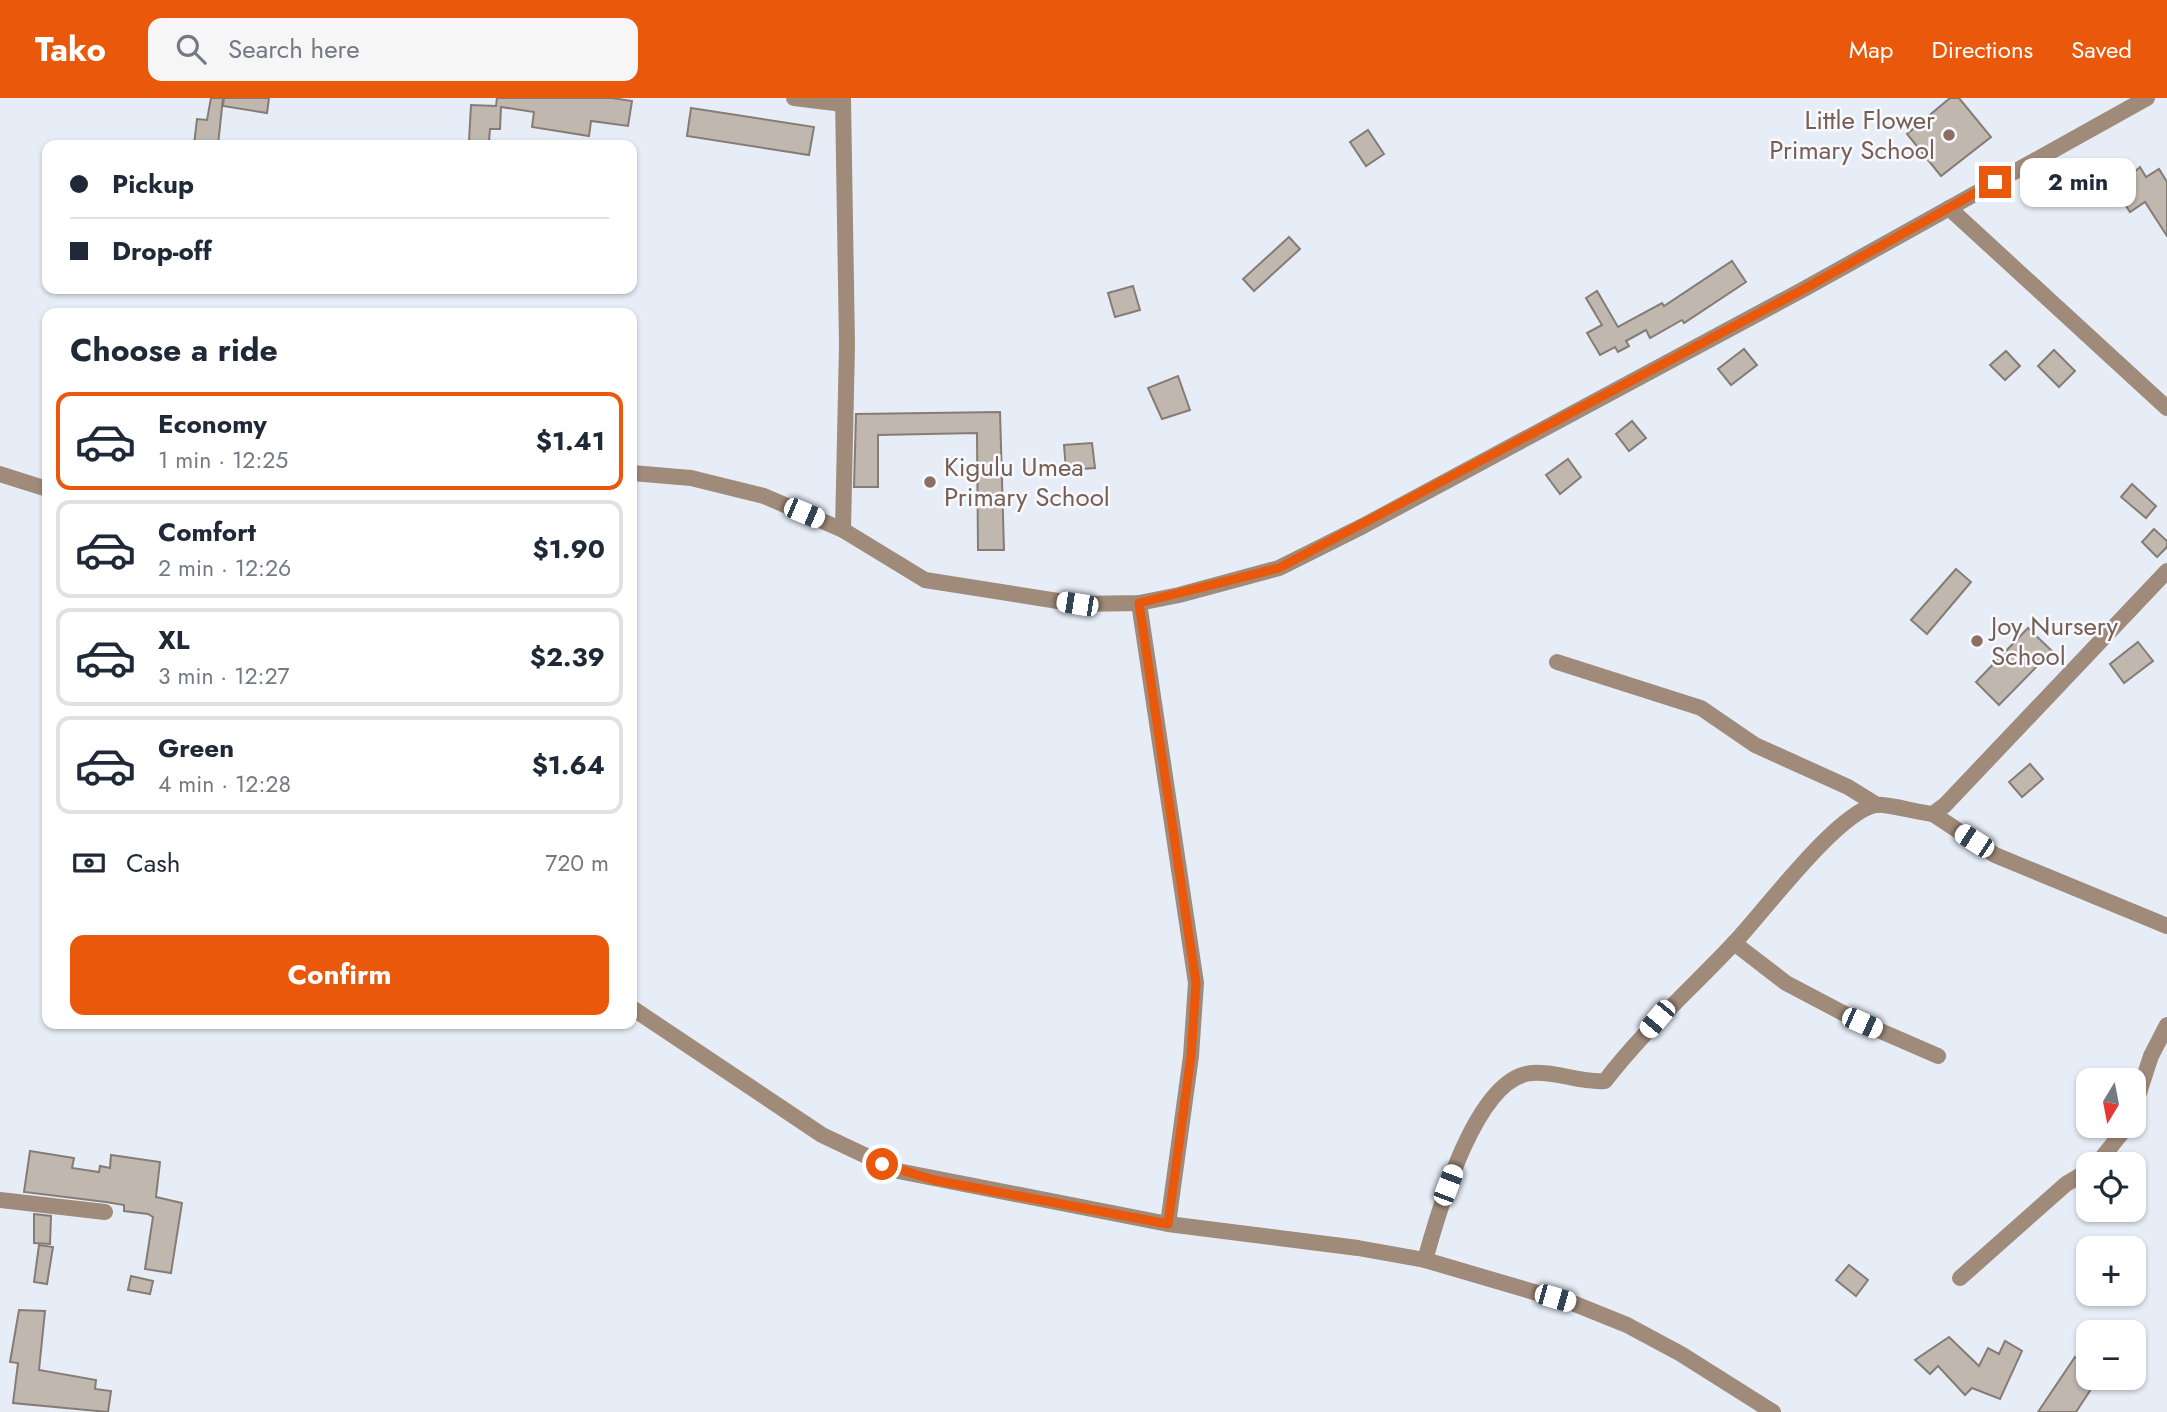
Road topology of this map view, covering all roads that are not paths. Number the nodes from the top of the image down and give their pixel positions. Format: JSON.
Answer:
{"nodes":[{"id":1,"x":794,"y":98,"type":"edge"},
{"id":2,"x":2147,"y":98,"type":"edge"},
{"id":3,"x":843,"y":101,"type":"edge"},
{"id":4,"x":1949,"y":208,"type":"junction"},
{"id":5,"x":2167,"y":408,"type":"edge"},
{"id":6,"x":637,"y":473,"type":"edge"},
{"id":7,"x":0,"y":474,"type":"edge"},
{"id":8,"x":42,"y":487,"type":"edge"},
{"id":9,"x":843,"y":530,"type":"junction"},
{"id":10,"x":2167,"y":571,"type":"edge"},
{"id":11,"x":1139,"y":603,"type":"junction"},
{"id":12,"x":1557,"y":662,"type":"dead end"},
{"id":13,"x":1877,"y":805,"type":"junction"},
{"id":14,"x":1933,"y":814,"type":"junction"},
{"id":15,"x":2167,"y":926,"type":"edge"},
{"id":16,"x":1734,"y":943,"type":"junction"},
{"id":17,"x":637,"y":1011,"type":"edge"},
{"id":18,"x":2167,"y":1025,"type":"edge"},
{"id":19,"x":1938,"y":1056,"type":"dead end"},
{"id":20,"x":2146,"y":1071,"type":"edge"},
{"id":21,"x":2117,"y":1138,"type":"edge"},
{"id":22,"x":2106,"y":1152,"type":"edge"},
{"id":23,"x":2076,"y":1178,"type":"edge"},
{"id":24,"x":0,"y":1200,"type":"edge"},
{"id":25,"x":105,"y":1212,"type":"dead end"},
{"id":26,"x":1168,"y":1224,"type":"junction"},
{"id":27,"x":1425,"y":1260,"type":"junction"},
{"id":28,"x":1960,"y":1278,"type":"dead end"},
{"id":29,"x":1766,"y":1408,"type":"edge"},
{"id":30,"x":1740,"y":1412,"type":"edge"}],
"edges":[{"from":1,"to":3,"type":"street"},
{"from":2,"to":4,"type":"street"},
{"from":3,"to":9,"type":"street"},
{"from":4,"to":5,"type":"street"},
{"from":4,"to":11,"type":"street"},
{"from":6,"to":9,"type":"street"},
{"from":7,"to":8,"type":"street"},
{"from":9,"to":11,"type":"street"},
{"from":10,"to":14,"type":"street"},
{"from":11,"to":26,"type":"street"},
{"from":12,"to":13,"type":"street"},
{"from":13,"to":14,"type":"street"},
{"from":13,"to":16,"type":"street"},
{"from":14,"to":15,"type":"street"},
{"from":16,"to":19,"type":"street"},
{"from":16,"to":27,"type":"street"},
{"from":17,"to":26,"type":"street"},
{"from":18,"to":20,"type":"street"},
{"from":21,"to":22,"type":"street"},
{"from":23,"to":28,"type":"street"},
{"from":24,"to":25,"type":"street"},
{"from":26,"to":27,"type":"street"},
{"from":27,"to":29,"type":"street"},
{"from":29,"to":30,"type":"street"}]}
